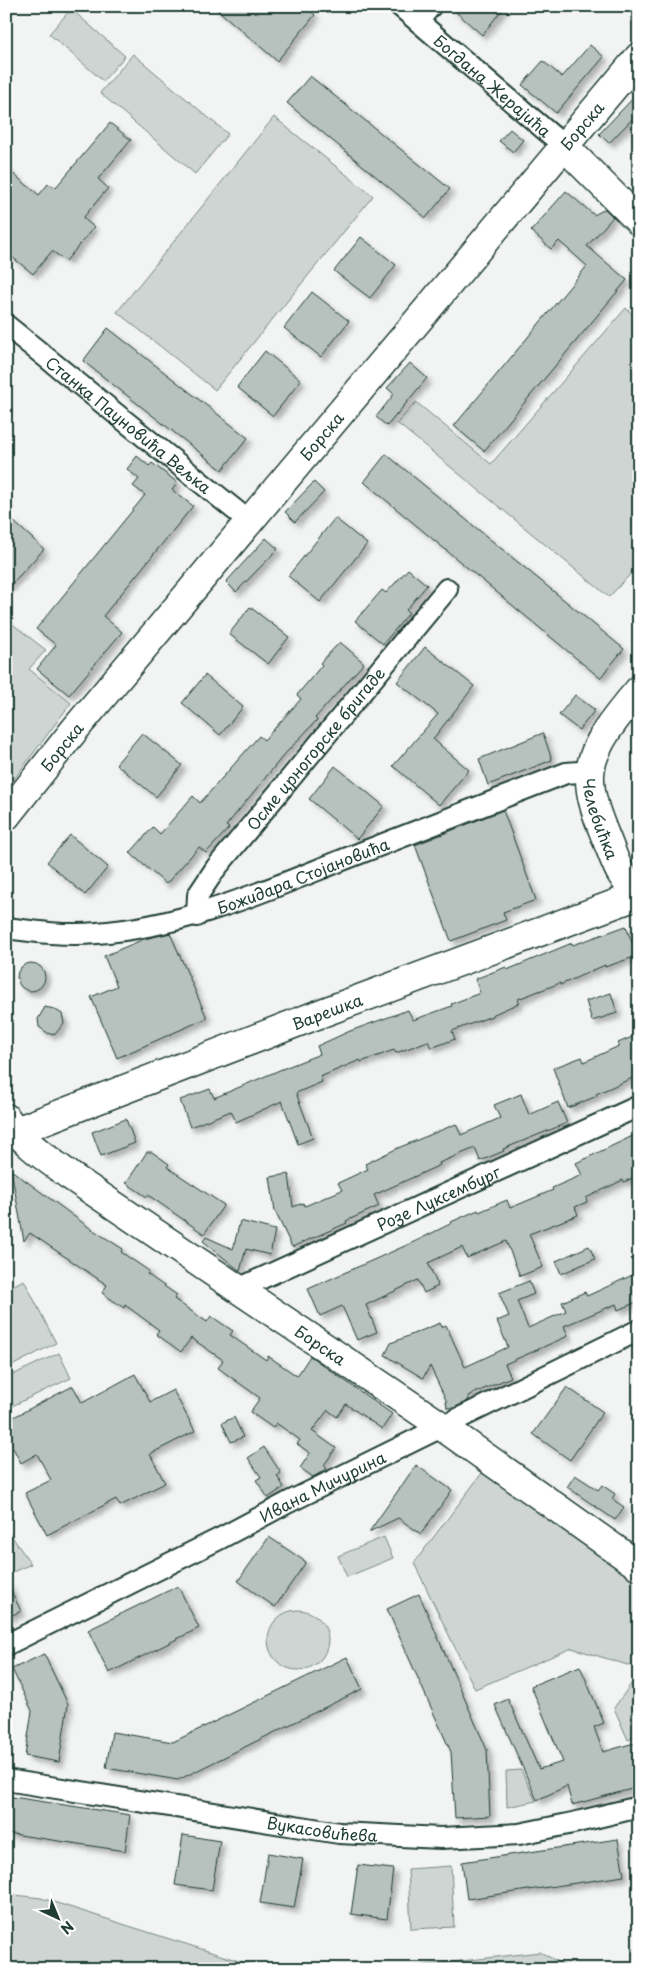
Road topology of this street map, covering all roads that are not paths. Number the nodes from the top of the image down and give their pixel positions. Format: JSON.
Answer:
{"nodes":[{"id":1,"x":400,"y":6,"type":"edge"},
{"id":2,"x":425,"y":14,"type":"edge"},
{"id":3,"x":639,"y":57,"type":"edge"},
{"id":4,"x":564,"y":146,"type":"junction"},
{"id":5,"x":639,"y":221,"type":"edge"},
{"id":6,"x":6,"y":325,"type":"edge"},
{"id":7,"x":250,"y":522,"type":"junction"},
{"id":8,"x":447,"y":589,"type":"dead end"},
{"id":9,"x":639,"y":690,"type":"edge"},
{"id":10,"x":590,"y":774,"type":"junction"},
{"id":11,"x":6,"y":816,"type":"edge"},
{"id":12,"x":639,"y":893,"type":"edge"},
{"id":13,"x":197,"y":916,"type":"junction"},
{"id":14,"x":6,"y":928,"type":"edge"},
{"id":15,"x":639,"y":1106,"type":"edge"},
{"id":16,"x":9,"y":1128,"type":"edge"},
{"id":17,"x":238,"y":1289,"type":"junction"},
{"id":18,"x":639,"y":1330,"type":"edge"},
{"id":19,"x":443,"y":1427,"type":"junction"},
{"id":20,"x":639,"y":1566,"type":"edge"},
{"id":21,"x":6,"y":1644,"type":"edge"},
{"id":22,"x":6,"y":1780,"type":"edge"},
{"id":23,"x":639,"y":1807,"type":"edge"}],
"edges":[{"from":1,"to":2,"type":"street","name":"Богдана Жерајића"},
{"from":2,"to":4,"type":"street","name":"Богдана Жерајића"},
{"from":3,"to":4,"type":"main road","name":"Борска"},
{"from":4,"to":5,"type":"main road"},
{"from":4,"to":7,"type":"main road","name":"Борска"},
{"from":6,"to":7,"type":"street","name":"Станка Пауновића Вељка"},
{"from":7,"to":11,"type":"main road","name":"Борска"},
{"from":8,"to":13,"type":"street","name":"Осме црногорске бригаде"},
{"from":9,"to":10,"type":"main road","name":"Челебићка"},
{"from":10,"to":12,"type":"main road","name":"Челебићка"},
{"from":10,"to":13,"type":"street","name":"Божидара Стојановића"},
{"from":12,"to":16,"type":"main road","name":"Варешка"},
{"from":13,"to":14,"type":"street","name":"Божидара Стојановића"},
{"from":15,"to":17,"type":"street","name":"Розе Луксембург"},
{"from":16,"to":17,"type":"main road","name":"Борска"},
{"from":17,"to":19,"type":"main road","name":"Борска"},
{"from":18,"to":19,"type":"street","name":"Ивана Мичурина"},
{"from":19,"to":20,"type":"main road","name":"Борска"},
{"from":19,"to":21,"type":"street","name":"Ивана Мичурина"},
{"from":22,"to":23,"type":"street","name":"Вукасовићева"}]}
